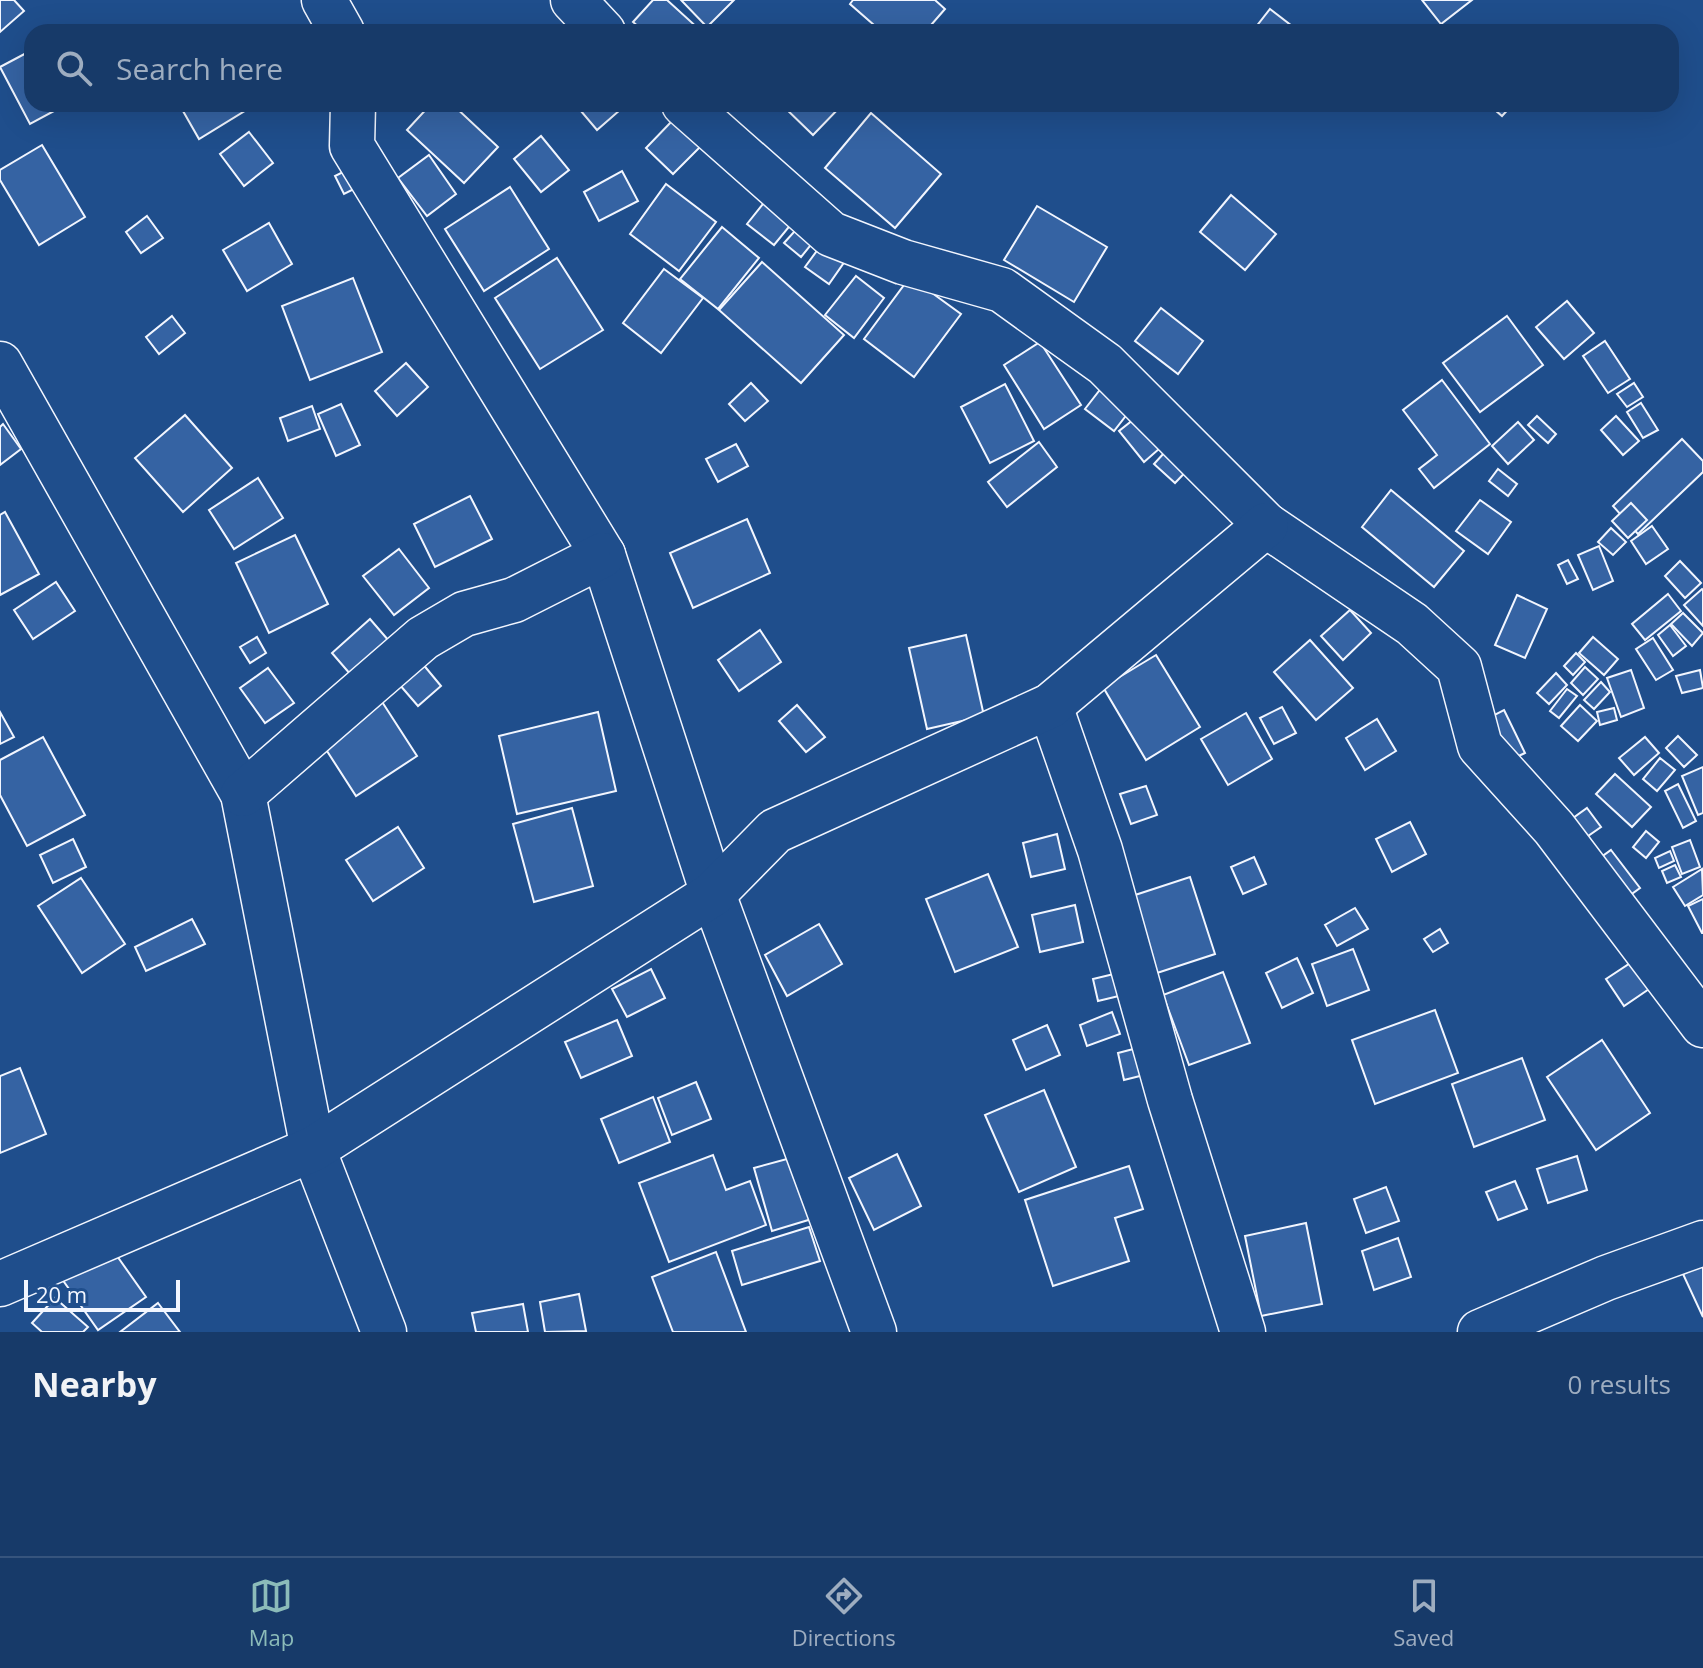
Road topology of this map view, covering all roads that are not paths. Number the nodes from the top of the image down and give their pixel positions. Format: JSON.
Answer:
{"nodes":[{"id":1,"x":324,"y":0,"type":"edge"},
{"id":2,"x":573,"y":0,"type":"edge"},
{"id":3,"x":338,"y":24,"type":"edge"},
{"id":4,"x":596,"y":24,"type":"edge"},
{"id":5,"x":353,"y":112,"type":"edge"},
{"id":6,"x":693,"y":112,"type":"edge"},
{"id":7,"x":0,"y":364,"type":"edge"},
{"id":8,"x":1266,"y":525,"type":"junction"},
{"id":9,"x":603,"y":555,"type":"junction"},
{"id":10,"x":1050,"y":706,"type":"junction"},
{"id":11,"x":243,"y":794,"type":"junction"},
{"id":12,"x":713,"y":894,"type":"junction"},
{"id":13,"x":1703,"y":1025,"type":"edge"},
{"id":14,"x":313,"y":1149,"type":"junction"},
{"id":15,"x":1703,"y":1243,"type":"edge"},
{"id":16,"x":0,"y":1284,"type":"edge"},
{"id":17,"x":384,"y":1332,"type":"edge"},
{"id":18,"x":874,"y":1332,"type":"edge"},
{"id":19,"x":1243,"y":1332,"type":"edge"},
{"id":20,"x":1480,"y":1332,"type":"edge"}],
"edges":[{"from":1,"to":3,"type":"street"},
{"from":2,"to":4,"type":"street"},
{"from":5,"to":9,"type":"street"},
{"from":6,"to":8,"type":"street"},
{"from":7,"to":11,"type":"street"},
{"from":8,"to":10,"type":"street"},
{"from":8,"to":13,"type":"street"},
{"from":9,"to":11,"type":"street"},
{"from":9,"to":12,"type":"street"},
{"from":10,"to":12,"type":"street"},
{"from":10,"to":19,"type":"street"},
{"from":11,"to":14,"type":"street"},
{"from":12,"to":14,"type":"street"},
{"from":12,"to":18,"type":"street"},
{"from":14,"to":16,"type":"street"},
{"from":14,"to":17,"type":"street"},
{"from":15,"to":20,"type":"street"}]}
